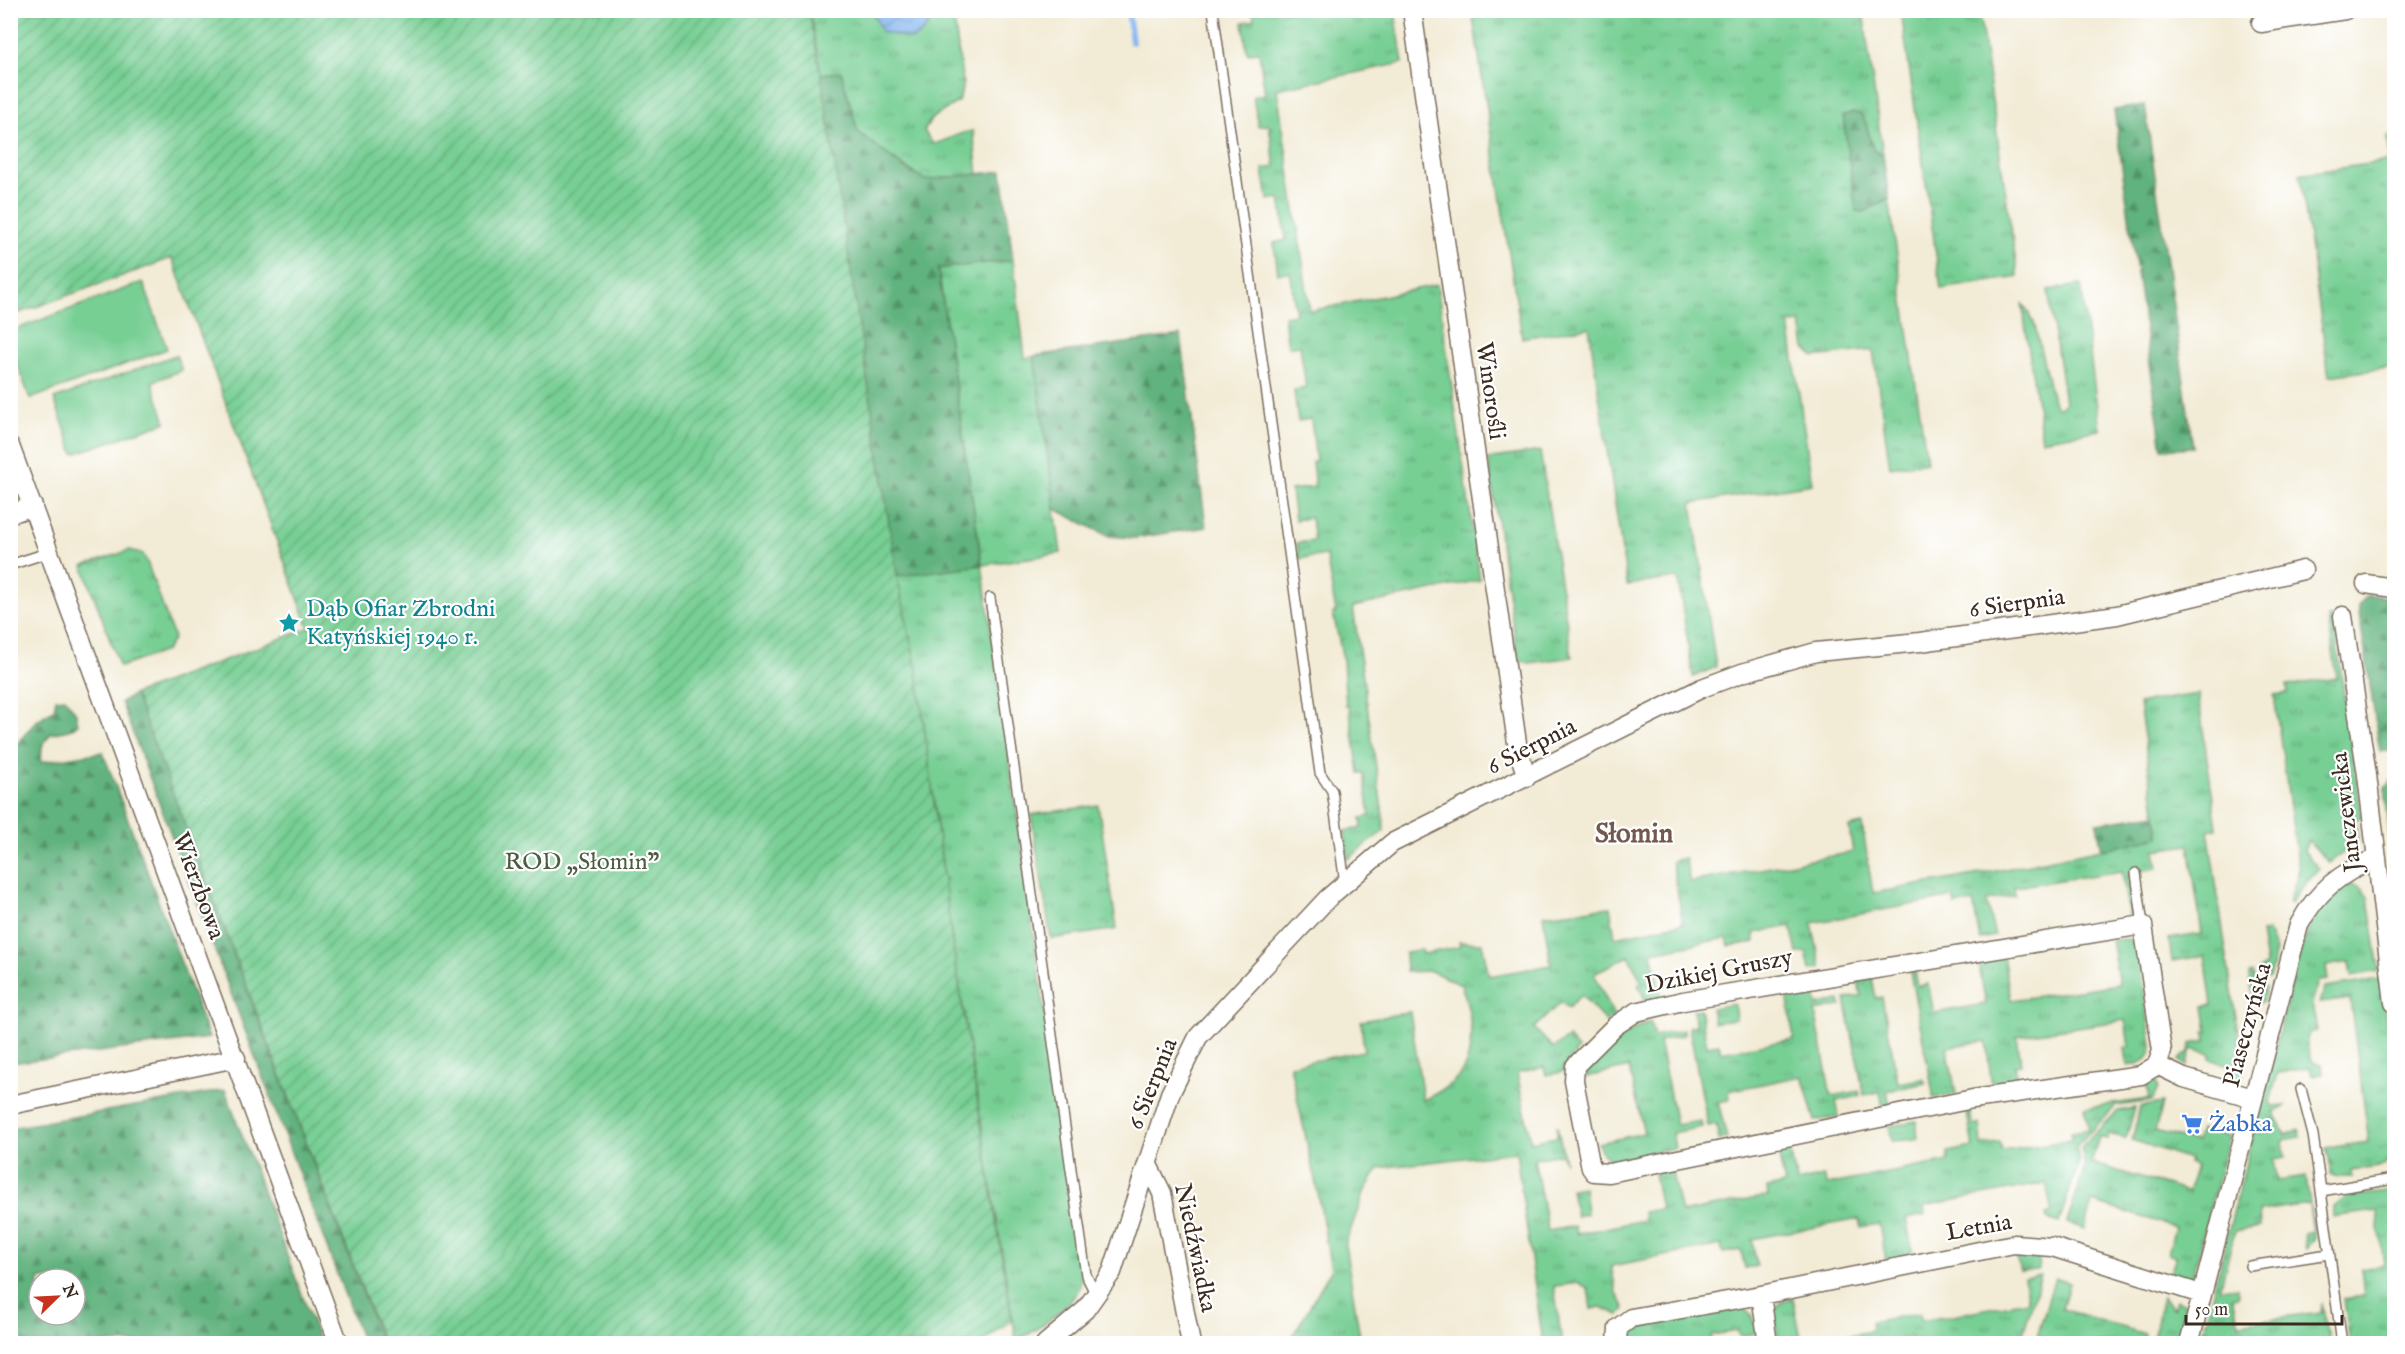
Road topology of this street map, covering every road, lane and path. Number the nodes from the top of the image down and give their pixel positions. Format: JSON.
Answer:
{"nodes":[{"id":1,"x":1213,"y":10,"type":"edge"},
{"id":2,"x":1412,"y":10,"type":"edge"},
{"id":3,"x":2345,"y":10,"type":"edge"},
{"id":4,"x":2261,"y":24,"type":"dead end"},
{"id":5,"x":10,"y":446,"type":"edge"},
{"id":6,"x":33,"y":506,"type":"junction"},
{"id":7,"x":10,"y":514,"type":"edge"},
{"id":8,"x":50,"y":552,"type":"junction"},
{"id":9,"x":10,"y":565,"type":"edge"},
{"id":10,"x":2302,"y":570,"type":"dead end"},
{"id":11,"x":2366,"y":584,"type":"dead end"},
{"id":12,"x":2394,"y":588,"type":"edge"},
{"id":13,"x":990,"y":598,"type":"dead end"},
{"id":14,"x":2343,"y":616,"type":"dead end"},
{"id":15,"x":1527,"y":777,"type":"junction"},
{"id":16,"x":2377,"y":858,"type":"junction"},
{"id":17,"x":2136,"y":873,"type":"dead end"},
{"id":18,"x":1345,"y":883,"type":"junction"},
{"id":19,"x":2143,"y":925,"type":"junction"},
{"id":20,"x":2394,"y":1003,"type":"edge"},
{"id":21,"x":236,"y":1058,"type":"junction"},
{"id":22,"x":2157,"y":1065,"type":"junction"},
{"id":23,"x":2301,"y":1089,"type":"dead end"},
{"id":24,"x":2253,"y":1098,"type":"junction"},
{"id":25,"x":10,"y":1105,"type":"edge"},
{"id":26,"x":1148,"y":1165,"type":"junction"},
{"id":27,"x":2394,"y":1179,"type":"edge"},
{"id":28,"x":2321,"y":1191,"type":"junction"},
{"id":29,"x":2329,"y":1254,"type":"junction"},
{"id":30,"x":2250,"y":1266,"type":"dead end"},
{"id":31,"x":2201,"y":1294,"type":"junction"},
{"id":32,"x":1096,"y":1295,"type":"junction"},
{"id":33,"x":1761,"y":1295,"type":"junction"},
{"id":34,"x":339,"y":1344,"type":"edge"},
{"id":35,"x":1045,"y":1344,"type":"edge"},
{"id":36,"x":1191,"y":1344,"type":"edge"},
{"id":37,"x":1617,"y":1344,"type":"edge"},
{"id":38,"x":1768,"y":1344,"type":"edge"},
{"id":39,"x":2189,"y":1344,"type":"edge"},
{"id":40,"x":2342,"y":1344,"type":"edge"}],
"edges":[{"from":1,"to":18,"type":"lane"},
{"from":2,"to":15,"type":"street","name":"Winorośli"},
{"from":3,"to":4,"type":"street"},
{"from":5,"to":6,"type":"street","name":"Wierzbowa"},
{"from":6,"to":7,"type":"street"},
{"from":6,"to":8,"type":"street","name":"Wierzbowa"},
{"from":8,"to":9,"type":"lane"},
{"from":8,"to":21,"type":"street","name":"Wierzbowa"},
{"from":10,"to":15,"type":"street","name":"6 Sierpnia"},
{"from":11,"to":12,"type":"street"},
{"from":13,"to":32,"type":"lane"},
{"from":14,"to":16,"type":"street","name":"Janczewicka"},
{"from":15,"to":18,"type":"street","name":"6 Sierpnia"},
{"from":16,"to":20,"type":"street","name":"Janczewicka"},
{"from":16,"to":24,"type":"street","name":"Piaseczyńska"},
{"from":17,"to":19,"type":"lane"},
{"from":18,"to":26,"type":"street","name":"6 Sierpnia"},
{"from":19,"to":22,"type":"street"},
{"from":19,"to":22,"type":"street","name":"Dzikiej Gruszy"},
{"from":21,"to":25,"type":"street"},
{"from":21,"to":34,"type":"street","name":"Wierzbowa"},
{"from":22,"to":24,"type":"street"},
{"from":23,"to":28,"type":"lane"},
{"from":24,"to":31,"type":"street","name":"Piaseczyńska"},
{"from":26,"to":32,"type":"street","name":"6 Sierpnia"},
{"from":26,"to":36,"type":"street","name":"Niedźwiadka"},
{"from":27,"to":28,"type":"lane"},
{"from":28,"to":29,"type":"lane"},
{"from":29,"to":30,"type":"lane"},
{"from":29,"to":40,"type":"lane"},
{"from":31,"to":33,"type":"street","name":"Letnia"},
{"from":31,"to":39,"type":"street","name":"Piaseczyńska"},
{"from":32,"to":35,"type":"street","name":"6 Sierpnia"},
{"from":33,"to":37,"type":"street","name":"Letnia"},
{"from":33,"to":38,"type":"street"}]}
